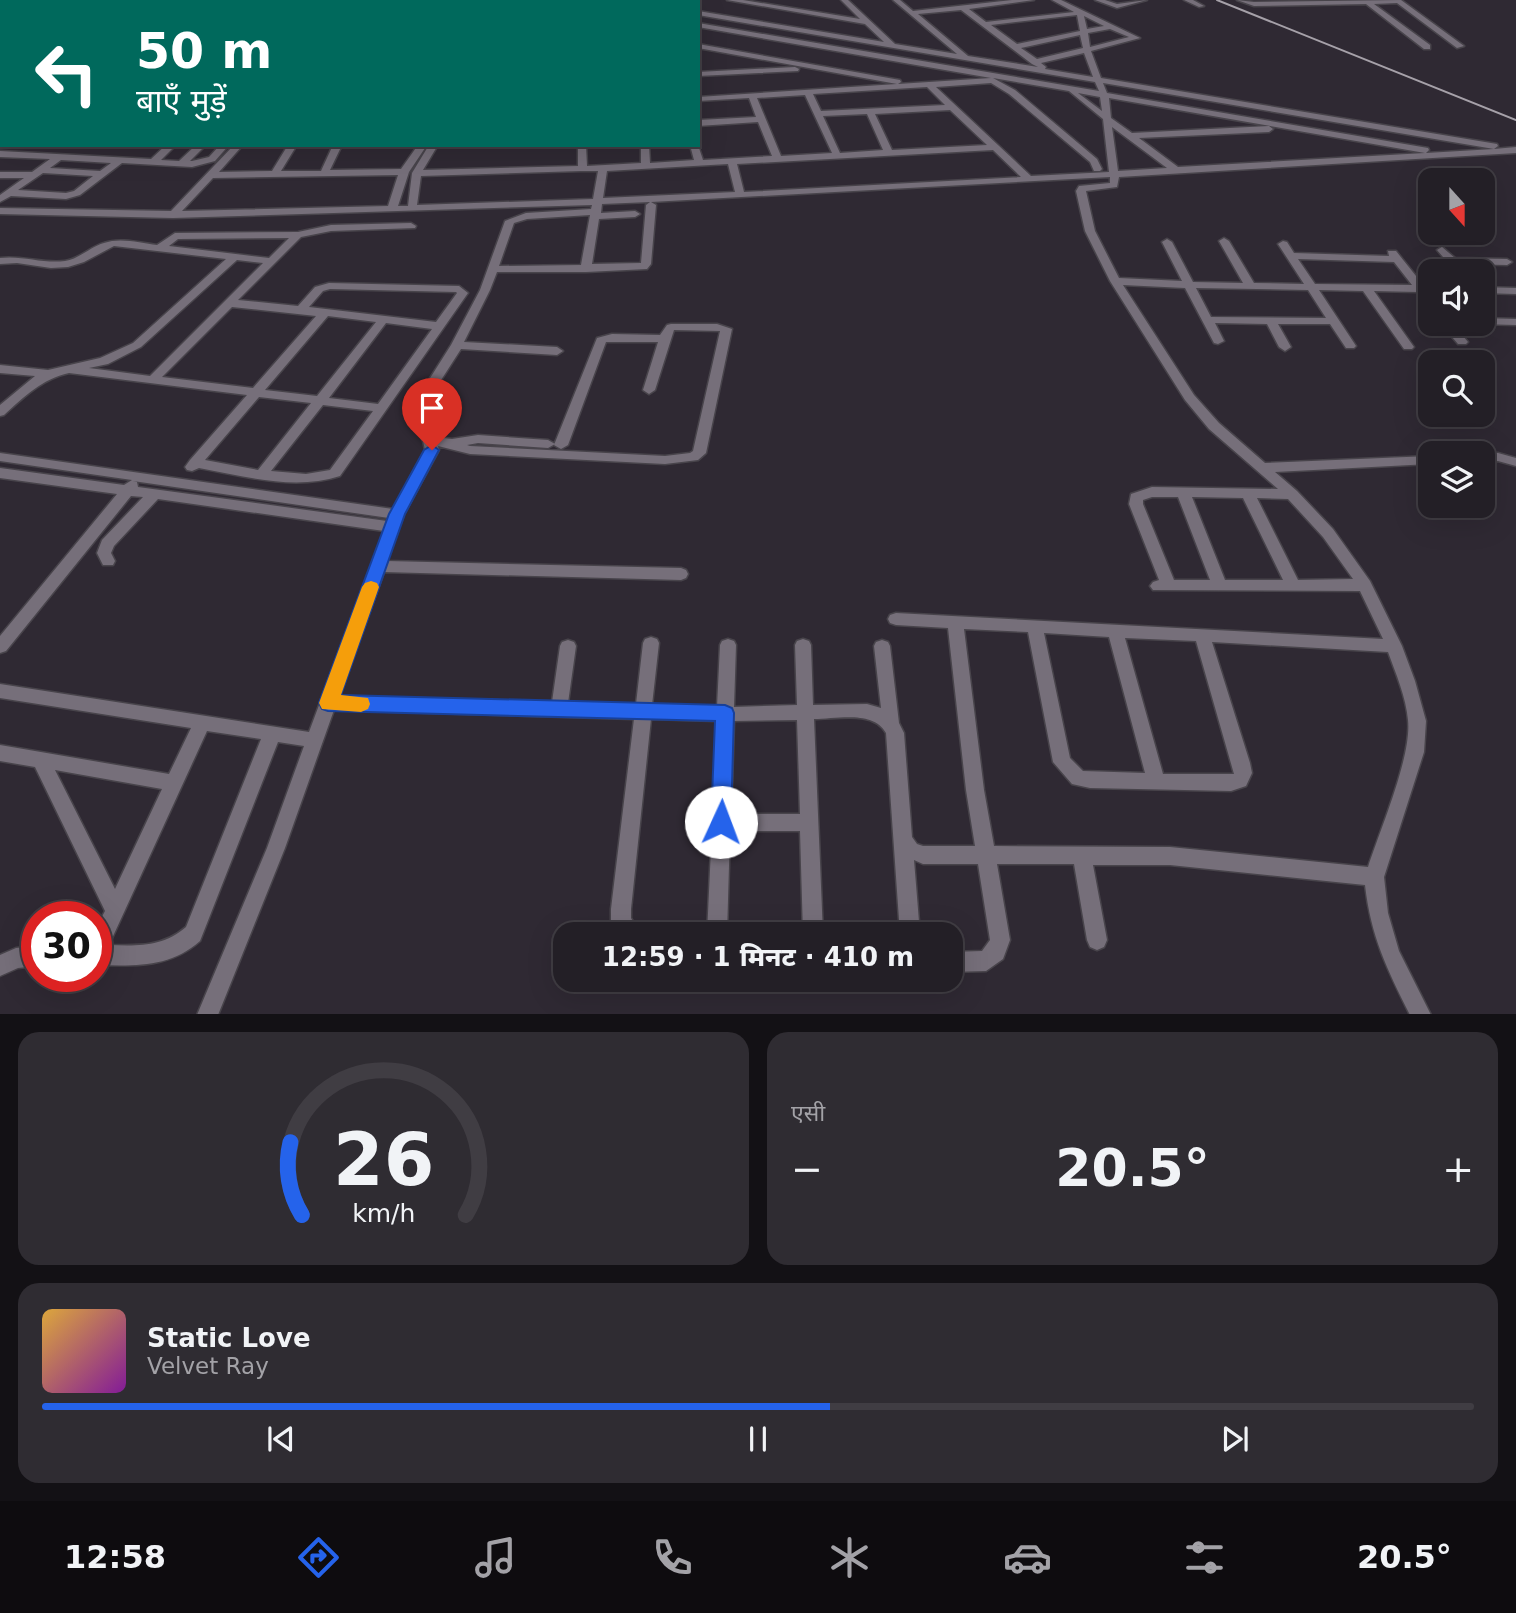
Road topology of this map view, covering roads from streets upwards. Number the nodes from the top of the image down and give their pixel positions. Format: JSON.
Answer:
{"nodes":[{"id":1,"x":730,"y":0,"type":"edge"},
{"id":2,"x":844,"y":0,"type":"edge"},
{"id":3,"x":896,"y":0,"type":"edge"},
{"id":4,"x":1031,"y":0,"type":"edge"},
{"id":5,"x":1055,"y":0,"type":"edge"},
{"id":6,"x":1098,"y":0,"type":"edge"},
{"id":7,"x":1144,"y":0,"type":"edge"},
{"id":8,"x":1187,"y":0,"type":"edge"},
{"id":9,"x":1240,"y":0,"type":"edge"},
{"id":10,"x":1397,"y":0,"type":"edge"},
{"id":11,"x":1275,"y":1,"type":"edge"},
{"id":12,"x":1341,"y":1,"type":"edge"},
{"id":13,"x":995,"y":2,"type":"edge"},
{"id":14,"x":1368,"y":2,"type":"junction"},
{"id":15,"x":1201,"y":6,"type":"dead end"},
{"id":16,"x":963,"y":8,"type":"junction"},
{"id":17,"x":700,"y":13,"type":"edge"},
{"id":18,"x":912,"y":13,"type":"junction"},
{"id":19,"x":1080,"y":13,"type":"junction"},
{"id":20,"x":867,"y":22,"type":"junction"},
{"id":21,"x":985,"y":24,"type":"junction"},
{"id":22,"x":700,"y":25,"type":"edge"},
{"id":23,"x":1111,"y":26,"type":"junction"},
{"id":24,"x":1084,"y":32,"type":"junction"},
{"id":25,"x":892,"y":45,"type":"junction"},
{"id":26,"x":700,"y":46,"type":"edge"},
{"id":27,"x":1460,"y":46,"type":"dead end"},
{"id":28,"x":1015,"y":47,"type":"junction"},
{"id":29,"x":1427,"y":47,"type":"dead end"},
{"id":30,"x":1087,"y":51,"type":"junction"},
{"id":31,"x":965,"y":58,"type":"junction"},
{"id":32,"x":1035,"y":62,"type":"junction"},
{"id":33,"x":821,"y":68,"type":"junction"},
{"id":34,"x":1046,"y":70,"type":"junction"},
{"id":35,"x":700,"y":74,"type":"edge"},
{"id":36,"x":984,"y":74,"type":"junction"},
{"id":37,"x":1098,"y":80,"type":"junction"},
{"id":38,"x":994,"y":82,"type":"junction"},
{"id":39,"x":929,"y":85,"type":"junction"},
{"id":40,"x":919,"y":86,"type":"junction"},
{"id":41,"x":1068,"y":89,"type":"junction"},
{"id":42,"x":808,"y":92,"type":"junction"},
{"id":43,"x":1104,"y":95,"type":"junction"},
{"id":44,"x":752,"y":96,"type":"junction"},
{"id":45,"x":700,"y":99,"type":"edge"},
{"id":46,"x":953,"y":107,"type":"junction"},
{"id":47,"x":870,"y":112,"type":"junction"},
{"id":48,"x":818,"y":114,"type":"junction"},
{"id":49,"x":761,"y":119,"type":"junction"},
{"id":50,"x":1108,"y":119,"type":"junction"},
{"id":51,"x":700,"y":122,"type":"edge"},
{"id":52,"x":1294,"y":127,"type":"junction"},
{"id":53,"x":1130,"y":136,"type":"junction"},
{"id":54,"x":170,"y":147,"type":"edge"},
{"id":55,"x":200,"y":147,"type":"edge"},
{"id":56,"x":223,"y":147,"type":"edge"},
{"id":57,"x":237,"y":147,"type":"edge"},
{"id":58,"x":292,"y":147,"type":"edge"},
{"id":59,"x":337,"y":147,"type":"edge"},
{"id":60,"x":422,"y":147,"type":"edge"},
{"id":61,"x":434,"y":147,"type":"edge"},
{"id":62,"x":582,"y":147,"type":"edge"},
{"id":63,"x":645,"y":147,"type":"edge"},
{"id":64,"x":695,"y":147,"type":"edge"},
{"id":65,"x":996,"y":147,"type":"junction"},
{"id":66,"x":1516,"y":150,"type":"edge"},
{"id":67,"x":0,"y":152,"type":"edge"},
{"id":68,"x":890,"y":153,"type":"junction"},
{"id":69,"x":1450,"y":154,"type":"junction"},
{"id":70,"x":837,"y":155,"type":"junction"},
{"id":71,"x":58,"y":158,"type":"junction"},
{"id":72,"x":777,"y":158,"type":"junction"},
{"id":73,"x":1516,"y":158,"type":"edge"},
{"id":74,"x":89,"y":159,"type":"junction"},
{"id":75,"x":119,"y":161,"type":"junction"},
{"id":76,"x":732,"y":161,"type":"junction"},
{"id":77,"x":153,"y":162,"type":"junction"},
{"id":78,"x":699,"y":162,"type":"junction"},
{"id":79,"x":181,"y":164,"type":"junction"},
{"id":80,"x":646,"y":165,"type":"junction"},
{"id":81,"x":603,"y":168,"type":"junction"},
{"id":82,"x":583,"y":169,"type":"junction"},
{"id":83,"x":1175,"y":170,"type":"junction"},
{"id":84,"x":73,"y":172,"type":"junction"},
{"id":85,"x":404,"y":172,"type":"junction"},
{"id":86,"x":38,"y":173,"type":"junction"},
{"id":87,"x":324,"y":173,"type":"junction"},
{"id":88,"x":417,"y":173,"type":"junction"},
{"id":89,"x":103,"y":174,"type":"junction"},
{"id":90,"x":275,"y":174,"type":"junction"},
{"id":91,"x":1107,"y":174,"type":"junction"},
{"id":92,"x":0,"y":175,"type":"edge"},
{"id":93,"x":211,"y":175,"type":"junction"},
{"id":94,"x":1029,"y":178,"type":"junction"},
{"id":95,"x":1079,"y":185,"type":"junction"},
{"id":96,"x":12,"y":193,"type":"junction"},
{"id":97,"x":740,"y":194,"type":"junction"},
{"id":98,"x":0,"y":199,"type":"edge"},
{"id":99,"x":651,"y":205,"type":"junction"},
{"id":100,"x":392,"y":209,"type":"junction"},
{"id":101,"x":412,"y":209,"type":"junction"},
{"id":102,"x":598,"y":209,"type":"junction"},
{"id":103,"x":0,"y":211,"type":"edge"},
{"id":104,"x":635,"y":214,"type":"dead end"},
{"id":105,"x":173,"y":215,"type":"junction"},
{"id":106,"x":511,"y":216,"type":"junction"},
{"id":107,"x":0,"y":218,"type":"edge"},
{"id":108,"x":302,"y":219,"type":"junction"},
{"id":109,"x":411,"y":226,"type":"dead end"},
{"id":110,"x":295,"y":235,"type":"junction"},
{"id":111,"x":1224,"y":241,"type":"dead end"},
{"id":112,"x":1167,"y":242,"type":"dead end"},
{"id":113,"x":1283,"y":244,"type":"dead end"},
{"id":114,"x":160,"y":248,"type":"junction"},
{"id":115,"x":1442,"y":250,"type":"dead end"},
{"id":116,"x":1292,"y":256,"type":"junction"},
{"id":117,"x":234,"y":257,"type":"junction"},
{"id":118,"x":1450,"y":259,"type":"edge"},
{"id":119,"x":0,"y":261,"type":"edge"},
{"id":120,"x":270,"y":261,"type":"junction"},
{"id":121,"x":1495,"y":262,"type":"edge"},
{"id":122,"x":1507,"y":262,"type":"dead end"},
{"id":123,"x":493,"y":269,"type":"junction"},
{"id":124,"x":586,"y":269,"type":"junction"},
{"id":125,"x":1115,"y":281,"type":"junction"},
{"id":126,"x":1418,"y":281,"type":"edge"},
{"id":127,"x":1190,"y":285,"type":"junction"},
{"id":128,"x":1250,"y":286,"type":"junction"},
{"id":129,"x":1312,"y":287,"type":"junction"},
{"id":130,"x":1366,"y":288,"type":"junction"},
{"id":131,"x":1418,"y":289,"type":"edge"},
{"id":132,"x":1495,"y":290,"type":"edge"},
{"id":133,"x":1516,"y":291,"type":"edge"},
{"id":134,"x":230,"y":303,"type":"junction"},
{"id":135,"x":302,"y":309,"type":"junction"},
{"id":136,"x":321,"y":312,"type":"junction"},
{"id":137,"x":383,"y":320,"type":"junction"},
{"id":138,"x":1207,"y":320,"type":"junction"},
{"id":139,"x":1271,"y":321,"type":"junction"},
{"id":140,"x":1332,"y":321,"type":"junction"},
{"id":141,"x":1495,"y":321,"type":"edge"},
{"id":142,"x":1516,"y":322,"type":"edge"},
{"id":143,"x":439,"y":326,"type":"junction"},
{"id":144,"x":1457,"y":336,"type":"edge"},
{"id":145,"x":664,"y":339,"type":"junction"},
{"id":146,"x":1218,"y":341,"type":"dead end"},
{"id":147,"x":1462,"y":342,"type":"dead end"},
{"id":148,"x":457,"y":345,"type":"junction"},
{"id":149,"x":1350,"y":346,"type":"dead end"},
{"id":150,"x":1285,"y":347,"type":"dead end"},
{"id":151,"x":1408,"y":347,"type":"dead end"},
{"id":152,"x":557,"y":351,"type":"dead end"},
{"id":153,"x":0,"y":369,"type":"edge"},
{"id":154,"x":67,"y":369,"type":"junction"},
{"id":155,"x":49,"y":374,"type":"junction"},
{"id":156,"x":153,"y":379,"type":"junction"},
{"id":157,"x":649,"y":390,"type":"dead end"},
{"id":158,"x":258,"y":392,"type":"junction"},
{"id":159,"x":320,"y":400,"type":"junction"},
{"id":160,"x":6,"y":401,"type":"edge"},
{"id":161,"x":381,"y":408,"type":"junction"},
{"id":162,"x":0,"y":412,"type":"edge"},
{"id":163,"x":430,"y":441,"type":"junction"},
{"id":164,"x":452,"y":443,"type":"junction"},
{"id":165,"x":561,"y":445,"type":"junction"},
{"id":166,"x":0,"y":457,"type":"edge"},
{"id":167,"x":1495,"y":457,"type":"edge"},
{"id":168,"x":677,"y":458,"type":"junction"},
{"id":169,"x":1418,"y":461,"type":"edge"},
{"id":170,"x":1516,"y":461,"type":"edge"},
{"id":171,"x":195,"y":463,"type":"junction"},
{"id":172,"x":1262,"y":468,"type":"junction"},
{"id":173,"x":0,"y":473,"type":"edge"},
{"id":174,"x":262,"y":473,"type":"junction"},
{"id":175,"x":140,"y":475,"type":"junction"},
{"id":176,"x":179,"y":481,"type":"junction"},
{"id":177,"x":126,"y":491,"type":"junction"},
{"id":178,"x":1183,"y":493,"type":"junction"},
{"id":179,"x":1248,"y":494,"type":"junction"},
{"id":180,"x":1292,"y":494,"type":"junction"},
{"id":181,"x":153,"y":496,"type":"junction"},
{"id":182,"x":395,"y":521,"type":"junction"},
{"id":183,"x":108,"y":561,"type":"dead end"},
{"id":184,"x":379,"y":566,"type":"junction"},
{"id":185,"x":681,"y":573,"type":"dead end"},
{"id":186,"x":1293,"y":585,"type":"junction"},
{"id":187,"x":1365,"y":585,"type":"junction"},
{"id":188,"x":1220,"y":586,"type":"junction"},
{"id":189,"x":897,"y":619,"type":"dead end"},
{"id":190,"x":955,"y":623,"type":"junction"},
{"id":191,"x":1035,"y":627,"type":"junction"},
{"id":192,"x":1115,"y":631,"type":"junction"},
{"id":193,"x":1202,"y":636,"type":"junction"},
{"id":194,"x":651,"y":643,"type":"dead end"},
{"id":195,"x":728,"y":645,"type":"dead end"},
{"id":196,"x":803,"y":645,"type":"dead end"},
{"id":197,"x":568,"y":646,"type":"dead end"},
{"id":198,"x":882,"y":646,"type":"dead end"},
{"id":199,"x":1394,"y":646,"type":"junction"},
{"id":200,"x":0,"y":647,"type":"edge"},
{"id":201,"x":0,"y":691,"type":"edge"},
{"id":202,"x":328,"y":703,"type":"junction"},
{"id":203,"x":559,"y":709,"type":"junction"},
{"id":204,"x":642,"y":711,"type":"junction"},
{"id":205,"x":725,"y":713,"type":"junction"},
{"id":206,"x":805,"y":714,"type":"junction"},
{"id":207,"x":891,"y":722,"type":"junction"},
{"id":208,"x":202,"y":723,"type":"junction"},
{"id":209,"x":272,"y":734,"type":"junction"},
{"id":210,"x":313,"y":740,"type":"junction"},
{"id":211,"x":0,"y":753,"type":"edge"},
{"id":212,"x":41,"y":760,"type":"junction"},
{"id":213,"x":1156,"y":781,"type":"junction"},
{"id":214,"x":174,"y":783,"type":"junction"},
{"id":215,"x":721,"y":822,"type":"junction"},
{"id":216,"x":809,"y":823,"type":"junction"},
{"id":217,"x":903,"y":840,"type":"junction"},
{"id":218,"x":985,"y":855,"type":"junction"},
{"id":219,"x":1082,"y":856,"type":"junction"},
{"id":220,"x":1374,"y":877,"type":"junction"},
{"id":221,"x":115,"y":911,"type":"junction"},
{"id":222,"x":112,"y":918,"type":"edge"},
{"id":223,"x":621,"y":922,"type":"edge"},
{"id":224,"x":717,"y":922,"type":"edge"},
{"id":225,"x":813,"y":922,"type":"edge"},
{"id":226,"x":908,"y":922,"type":"edge"},
{"id":227,"x":1097,"y":940,"type":"dead end"},
{"id":228,"x":112,"y":953,"type":"edge"},
{"id":229,"x":963,"y":962,"type":"edge"},
{"id":230,"x":207,"y":1014,"type":"edge"},
{"id":231,"x":1421,"y":1014,"type":"edge"}],
"edges":[{"from":1,"to":20,"type":"street"},
{"from":2,"to":20,"type":"street"},
{"from":3,"to":18,"type":"street"},
{"from":4,"to":13,"type":"street"},
{"from":5,"to":19,"type":"street"},
{"from":6,"to":7,"type":"street"},
{"from":8,"to":15,"type":"street"},
{"from":9,"to":11,"type":"street"},
{"from":10,"to":14,"type":"street"},
{"from":10,"to":27,"type":"street"},
{"from":11,"to":12,"type":"street"},
{"from":12,"to":14,"type":"street"},
{"from":13,"to":16,"type":"street"},
{"from":14,"to":29,"type":"street"},
{"from":16,"to":18,"type":"street"},
{"from":16,"to":21,"type":"street"},
{"from":17,"to":25,"type":"street"},
{"from":18,"to":31,"type":"street"},
{"from":19,"to":21,"type":"street"},
{"from":19,"to":23,"type":"street"},
{"from":19,"to":24,"type":"street"},
{"from":20,"to":25,"type":"street"},
{"from":21,"to":28,"type":"street"},
{"from":22,"to":36,"type":"street"},
{"from":23,"to":24,"type":"street"},
{"from":23,"to":30,"type":"street"},
{"from":24,"to":28,"type":"street"},
{"from":24,"to":30,"type":"street"},
{"from":25,"to":31,"type":"street"},
{"from":26,"to":33,"type":"street"},
{"from":28,"to":32,"type":"street"},
{"from":30,"to":32,"type":"street"},
{"from":30,"to":37,"type":"street"},
{"from":31,"to":34,"type":"street"},
{"from":31,"to":36,"type":"street"},
{"from":32,"to":34,"type":"street"},
{"from":33,"to":35,"type":"street"},
{"from":33,"to":40,"type":"street"},
{"from":34,"to":37,"type":"street"},
{"from":36,"to":38,"type":"street"},
{"from":36,"to":41,"type":"street"},
{"from":37,"to":43,"type":"street"},
{"from":37,"to":66,"type":"street"},
{"from":38,"to":39,"type":"street"},
{"from":38,"to":91,"type":"street"},
{"from":39,"to":40,"type":"street"},
{"from":39,"to":46,"type":"street"},
{"from":40,"to":42,"type":"street"},
{"from":41,"to":43,"type":"street"},
{"from":41,"to":50,"type":"street"},
{"from":42,"to":44,"type":"street"},
{"from":42,"to":48,"type":"street"},
{"from":43,"to":50,"type":"street"},
{"from":43,"to":52,"type":"street"},
{"from":44,"to":45,"type":"street"},
{"from":44,"to":49,"type":"street"},
{"from":46,"to":47,"type":"street"},
{"from":46,"to":65,"type":"street"},
{"from":47,"to":48,"type":"street"},
{"from":47,"to":68,"type":"street"},
{"from":48,"to":70,"type":"street"},
{"from":49,"to":51,"type":"street"},
{"from":49,"to":72,"type":"street"},
{"from":50,"to":53,"type":"street"},
{"from":50,"to":91,"type":"street"},
{"from":52,"to":53,"type":"street"},
{"from":52,"to":69,"type":"street"},
{"from":53,"to":83,"type":"street"},
{"from":54,"to":77,"type":"street"},
{"from":55,"to":79,"type":"street"},
{"from":56,"to":79,"type":"street"},
{"from":57,"to":93,"type":"street"},
{"from":58,"to":90,"type":"street"},
{"from":59,"to":87,"type":"street"},
{"from":60,"to":85,"type":"street"},
{"from":61,"to":88,"type":"street"},
{"from":62,"to":82,"type":"street"},
{"from":63,"to":80,"type":"street"},
{"from":64,"to":78,"type":"street"},
{"from":65,"to":68,"type":"street"},
{"from":65,"to":94,"type":"street"},
{"from":66,"to":69,"type":"street"},
{"from":67,"to":71,"type":"street"},
{"from":68,"to":70,"type":"street"},
{"from":69,"to":83,"type":"street"},
{"from":70,"to":72,"type":"street"},
{"from":71,"to":74,"type":"street"},
{"from":71,"to":86,"type":"street"},
{"from":72,"to":76,"type":"street"},
{"from":73,"to":91,"type":"street"},
{"from":74,"to":75,"type":"street"},
{"from":74,"to":84,"type":"street"},
{"from":75,"to":77,"type":"street"},
{"from":75,"to":89,"type":"street"},
{"from":76,"to":78,"type":"street"},
{"from":76,"to":97,"type":"street"},
{"from":77,"to":79,"type":"street"},
{"from":78,"to":80,"type":"street"},
{"from":80,"to":81,"type":"street"},
{"from":81,"to":82,"type":"street"},
{"from":81,"to":102,"type":"street"},
{"from":82,"to":88,"type":"street"},
{"from":83,"to":91,"type":"street"},
{"from":84,"to":86,"type":"street"},
{"from":84,"to":89,"type":"street"},
{"from":85,"to":87,"type":"street"},
{"from":85,"to":100,"type":"street"},
{"from":86,"to":92,"type":"street"},
{"from":86,"to":96,"type":"street"},
{"from":87,"to":90,"type":"street"},
{"from":88,"to":101,"type":"street"},
{"from":89,"to":96,"type":"street"},
{"from":90,"to":93,"type":"street"},
{"from":91,"to":94,"type":"street"},
{"from":91,"to":95,"type":"street"},
{"from":93,"to":105,"type":"street"},
{"from":94,"to":97,"type":"street"},
{"from":95,"to":99,"type":"street"},
{"from":95,"to":125,"type":"street"},
{"from":96,"to":98,"type":"street"},
{"from":97,"to":102,"type":"street"},
{"from":99,"to":102,"type":"street"},
{"from":99,"to":124,"type":"street"},
{"from":100,"to":101,"type":"street"},
{"from":100,"to":105,"type":"street"},
{"from":101,"to":102,"type":"street"},
{"from":102,"to":104,"type":"street"},
{"from":102,"to":106,"type":"street"},
{"from":102,"to":124,"type":"street"},
{"from":103,"to":105,"type":"street"},
{"from":106,"to":108,"type":"street"},
{"from":106,"to":123,"type":"street"},
{"from":107,"to":108,"type":"street"},
{"from":108,"to":110,"type":"street"},
{"from":109,"to":110,"type":"street"},
{"from":110,"to":114,"type":"street"},
{"from":110,"to":120,"type":"street"},
{"from":111,"to":128,"type":"street"},
{"from":112,"to":127,"type":"street"},
{"from":113,"to":116,"type":"street"},
{"from":114,"to":117,"type":"street"},
{"from":114,"to":119,"type":"street"},
{"from":115,"to":118,"type":"street"},
{"from":116,"to":126,"type":"street"},
{"from":116,"to":129,"type":"street"},
{"from":117,"to":120,"type":"street"},
{"from":117,"to":154,"type":"street"},
{"from":120,"to":134,"type":"street"},
{"from":121,"to":122,"type":"street"},
{"from":123,"to":124,"type":"street"},
{"from":123,"to":148,"type":"street"},
{"from":125,"to":127,"type":"street"},
{"from":125,"to":172,"type":"street"},
{"from":127,"to":128,"type":"street"},
{"from":127,"to":138,"type":"street"},
{"from":128,"to":129,"type":"street"},
{"from":129,"to":130,"type":"street"},
{"from":129,"to":140,"type":"street"},
{"from":130,"to":131,"type":"street"},
{"from":130,"to":151,"type":"street"},
{"from":132,"to":133,"type":"street"},
{"from":134,"to":135,"type":"street"},
{"from":134,"to":156,"type":"street"},
{"from":135,"to":136,"type":"street"},
{"from":135,"to":143,"type":"street"},
{"from":136,"to":137,"type":"street"},
{"from":136,"to":158,"type":"street"},
{"from":137,"to":143,"type":"street"},
{"from":137,"to":159,"type":"street"},
{"from":138,"to":139,"type":"street"},
{"from":138,"to":146,"type":"street"},
{"from":139,"to":140,"type":"street"},
{"from":139,"to":150,"type":"street"},
{"from":140,"to":149,"type":"street"},
{"from":141,"to":142,"type":"street"},
{"from":143,"to":161,"type":"street"},
{"from":144,"to":147,"type":"street"},
{"from":145,"to":157,"type":"street"},
{"from":145,"to":165,"type":"street"},
{"from":145,"to":168,"type":"street"},
{"from":148,"to":152,"type":"street"},
{"from":148,"to":163,"type":"street"},
{"from":153,"to":155,"type":"street"},
{"from":154,"to":155,"type":"street"},
{"from":154,"to":156,"type":"street"},
{"from":155,"to":160,"type":"street"},
{"from":156,"to":158,"type":"street"},
{"from":158,"to":159,"type":"street"},
{"from":158,"to":171,"type":"street"},
{"from":159,"to":161,"type":"street"},
{"from":159,"to":174,"type":"street"},
{"from":160,"to":162,"type":"street"},
{"from":161,"to":174,"type":"street"},
{"from":163,"to":164,"type":"street"},
{"from":163,"to":182,"type":"street"},
{"from":164,"to":165,"type":"street"},
{"from":164,"to":168,"type":"street"},
{"from":165,"to":168,"type":"street"},
{"from":166,"to":175,"type":"street"},
{"from":167,"to":170,"type":"street"},
{"from":169,"to":172,"type":"street"},
{"from":171,"to":174,"type":"street"},
{"from":171,"to":176,"type":"street"},
{"from":172,"to":180,"type":"street"},
{"from":173,"to":177,"type":"street"},
{"from":175,"to":176,"type":"street"},
{"from":175,"to":177,"type":"street"},
{"from":176,"to":182,"type":"street"},
{"from":177,"to":181,"type":"street"},
{"from":177,"to":200,"type":"street"},
{"from":178,"to":179,"type":"street"},
{"from":178,"to":188,"type":"street"},
{"from":178,"to":188,"type":"street"},
{"from":179,"to":180,"type":"street"},
{"from":179,"to":186,"type":"street"},
{"from":180,"to":187,"type":"street"},
{"from":181,"to":182,"type":"street"},
{"from":181,"to":183,"type":"street"},
{"from":182,"to":184,"type":"street"},
{"from":184,"to":185,"type":"street"},
{"from":184,"to":202,"type":"street"},
{"from":186,"to":187,"type":"street"},
{"from":186,"to":188,"type":"street"},
{"from":187,"to":199,"type":"street"},
{"from":189,"to":190,"type":"street"},
{"from":190,"to":191,"type":"street"},
{"from":190,"to":218,"type":"street"},
{"from":191,"to":192,"type":"street"},
{"from":191,"to":213,"type":"street"},
{"from":192,"to":193,"type":"street"},
{"from":192,"to":213,"type":"street"},
{"from":193,"to":199,"type":"street"},
{"from":193,"to":213,"type":"street"},
{"from":194,"to":204,"type":"street"},
{"from":195,"to":205,"type":"street"},
{"from":196,"to":206,"type":"street"},
{"from":197,"to":203,"type":"street"},
{"from":198,"to":207,"type":"street"},
{"from":199,"to":220,"type":"street"},
{"from":201,"to":208,"type":"street"},
{"from":202,"to":203,"type":"street"},
{"from":202,"to":210,"type":"street"},
{"from":203,"to":204,"type":"street"},
{"from":204,"to":205,"type":"street"},
{"from":204,"to":223,"type":"street"},
{"from":205,"to":206,"type":"street"},
{"from":205,"to":215,"type":"street"},
{"from":206,"to":207,"type":"street"},
{"from":206,"to":216,"type":"street"},
{"from":207,"to":217,"type":"street"},
{"from":208,"to":209,"type":"street"},
{"from":208,"to":214,"type":"street"},
{"from":209,"to":210,"type":"street"},
{"from":209,"to":228,"type":"street"},
{"from":210,"to":230,"type":"street"},
{"from":211,"to":212,"type":"street"},
{"from":212,"to":214,"type":"street"},
{"from":212,"to":221,"type":"street"},
{"from":214,"to":221,"type":"street"},
{"from":215,"to":216,"type":"street"},
{"from":215,"to":224,"type":"street"},
{"from":216,"to":225,"type":"street"},
{"from":217,"to":218,"type":"street"},
{"from":217,"to":226,"type":"street"},
{"from":218,"to":219,"type":"street"},
{"from":218,"to":229,"type":"street"},
{"from":219,"to":220,"type":"street"},
{"from":219,"to":227,"type":"street"},
{"from":220,"to":231,"type":"street"},
{"from":221,"to":222,"type":"street"}]}
